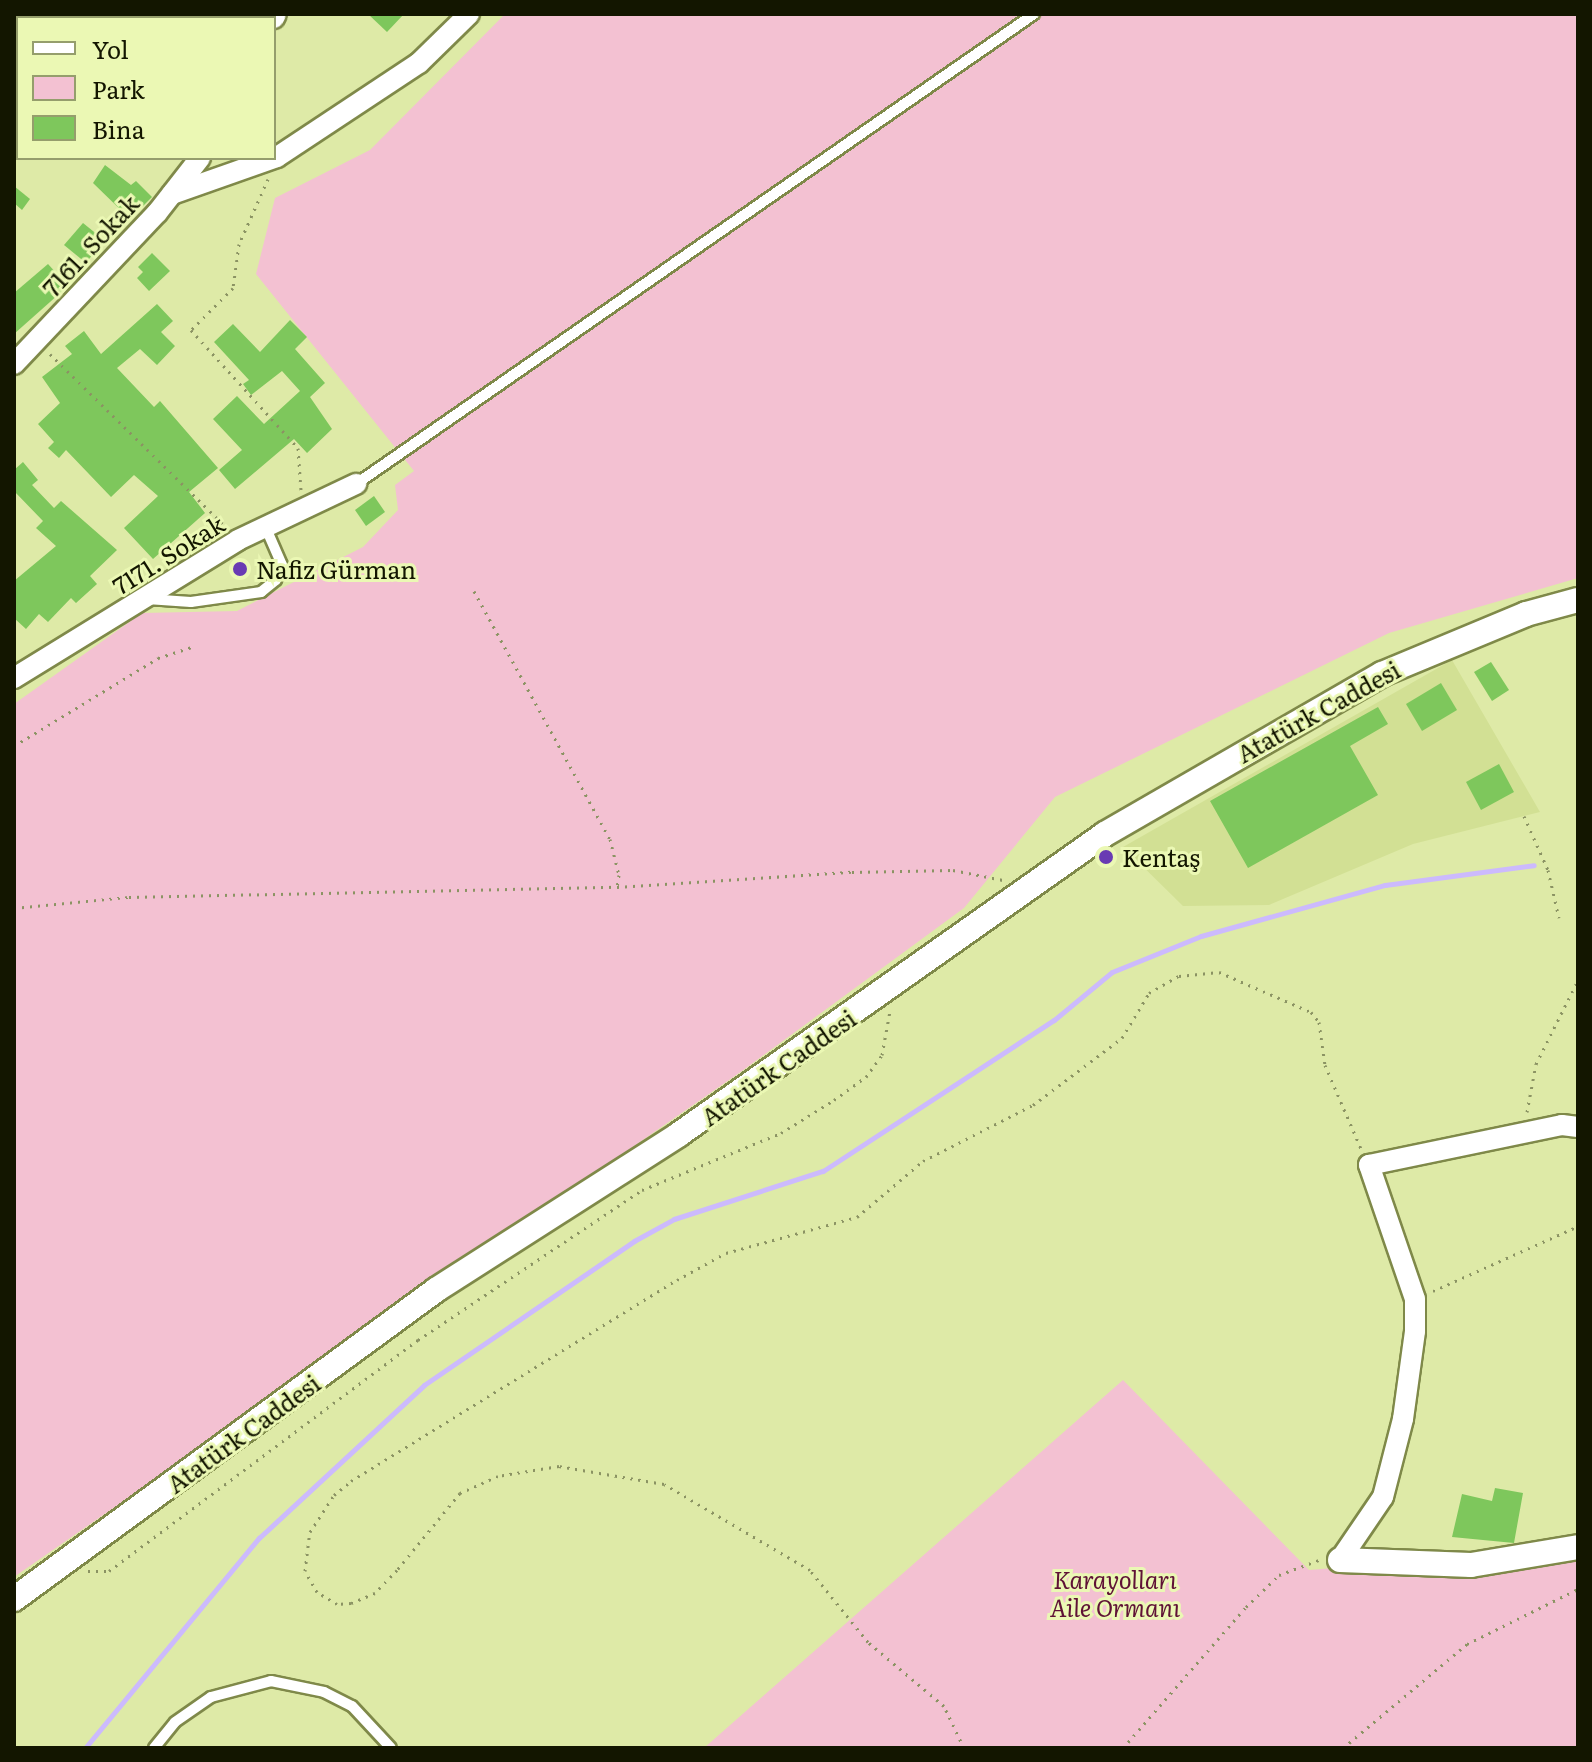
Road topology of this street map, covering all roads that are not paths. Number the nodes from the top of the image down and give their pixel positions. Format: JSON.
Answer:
{"nodes":[{"id":1,"x":469,"y":14,"type":"edge"},
{"id":2,"x":1034,"y":14,"type":"edge"},
{"id":3,"x":276,"y":157,"type":"edge"},
{"id":4,"x":198,"y":160,"type":"edge"},
{"id":5,"x":268,"y":160,"type":"edge"},
{"id":6,"x":172,"y":194,"type":"junction"},
{"id":7,"x":14,"y":364,"type":"edge"},
{"id":8,"x":356,"y":484,"type":"joint"},
{"id":9,"x":265,"y":526,"type":"junction"},
{"id":10,"x":145,"y":599,"type":"junction"},
{"id":11,"x":1578,"y":600,"type":"edge"},
{"id":12,"x":14,"y":678,"type":"edge"},
{"id":13,"x":1578,"y":1127,"type":"edge"},
{"id":14,"x":1578,"y":1547,"type":"edge"},
{"id":15,"x":1340,"y":1560,"type":"joint"},
{"id":16,"x":14,"y":1599,"type":"edge"},
{"id":17,"x":154,"y":1748,"type":"edge"},
{"id":18,"x":391,"y":1748,"type":"edge"}],
"edges":[{"from":1,"to":3,"type":"street"},
{"from":2,"to":8,"type":"lane"},
{"from":4,"to":6,"type":"street","name":"7161. Sokak"},
{"from":5,"to":6,"type":"street"},
{"from":6,"to":7,"type":"street","name":"7161. Sokak"},
{"from":8,"to":9,"type":"street","name":"7171. Sokak"},
{"from":9,"to":10,"type":"street","name":"7171. Sokak"},
{"from":9,"to":10,"type":"lane"},
{"from":10,"to":12,"type":"street","name":"7171. Sokak"},
{"from":11,"to":16,"type":"street","name":"Atatürk Caddesi"},
{"from":13,"to":15,"type":"street"},
{"from":14,"to":15,"type":"street"},
{"from":17,"to":18,"type":"lane"}]}
